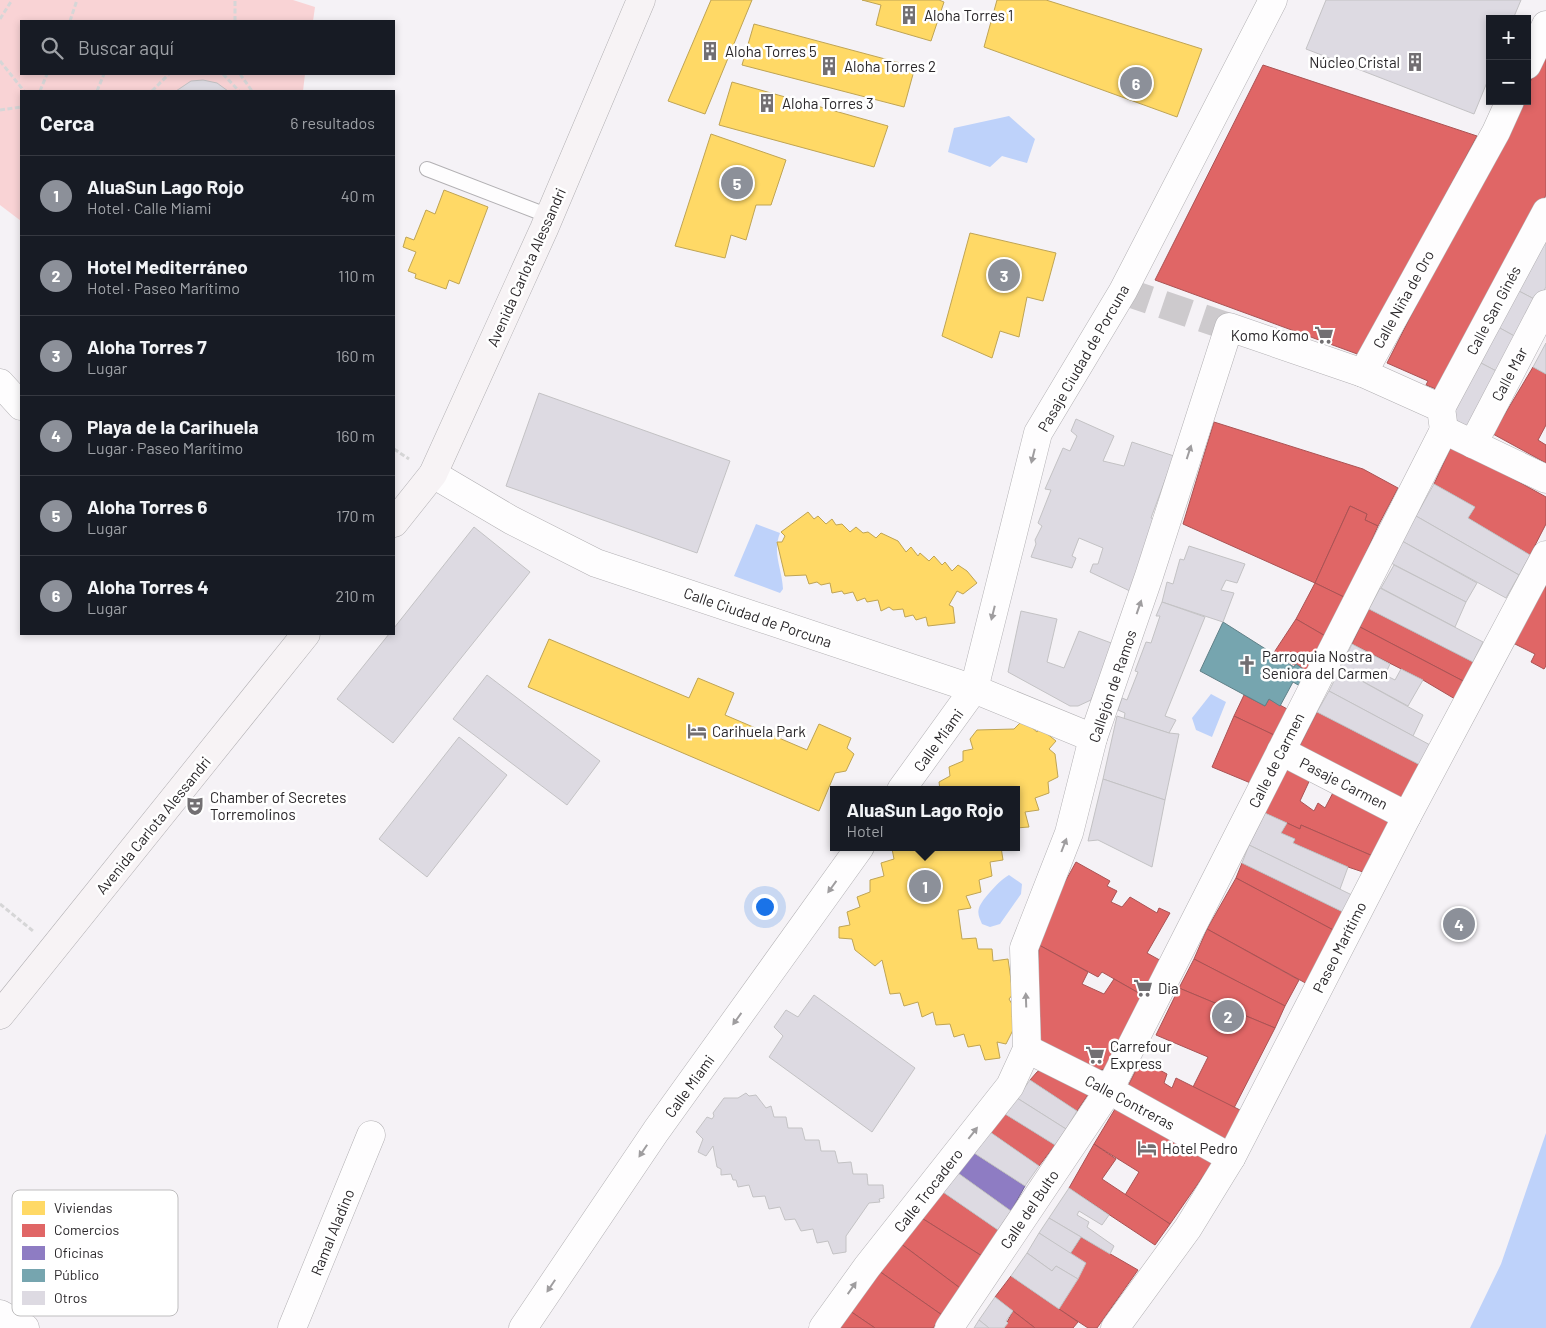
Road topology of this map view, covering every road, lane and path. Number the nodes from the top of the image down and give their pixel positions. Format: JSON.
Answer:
{"nodes":[{"id":1,"x":12,"y":0,"type":"edge"},
{"id":2,"x":77,"y":0,"type":"edge"},
{"id":3,"x":235,"y":0,"type":"edge"},
{"id":4,"x":641,"y":0,"type":"edge"},
{"id":5,"x":1273,"y":0,"type":"edge"},
{"id":6,"x":0,"y":19,"type":"edge"},
{"id":7,"x":70,"y":20,"type":"edge"},
{"id":8,"x":235,"y":20,"type":"edge"},
{"id":9,"x":1546,"y":24,"type":"edge"},
{"id":10,"x":1529,"y":60,"type":"edge"},
{"id":11,"x":0,"y":61,"type":"edge"},
{"id":12,"x":47,"y":75,"type":"edge"},
{"id":13,"x":104,"y":75,"type":"edge"},
{"id":14,"x":167,"y":75,"type":"edge"},
{"id":15,"x":224,"y":75,"type":"edge"},
{"id":16,"x":232,"y":75,"type":"edge"},
{"id":17,"x":241,"y":75,"type":"edge"},
{"id":18,"x":231,"y":80,"type":"junction"},
{"id":19,"x":23,"y":90,"type":"edge"},
{"id":20,"x":40,"y":90,"type":"edge"},
{"id":21,"x":97,"y":90,"type":"edge"},
{"id":22,"x":153,"y":90,"type":"edge"},
{"id":23,"x":238,"y":90,"type":"edge"},
{"id":24,"x":251,"y":90,"type":"edge"},
{"id":25,"x":1508,"y":105,"type":"edge"},
{"id":26,"x":20,"y":106,"type":"edge"},
{"id":27,"x":0,"y":110,"type":"edge"},
{"id":28,"x":427,"y":169,"type":"dead end"},
{"id":29,"x":1546,"y":212,"type":"edge"},
{"id":30,"x":549,"y":216,"type":"junction"},
{"id":31,"x":1546,"y":304,"type":"edge"},
{"id":32,"x":1363,"y":373,"type":"junction"},
{"id":33,"x":0,"y":383,"type":"edge"},
{"id":34,"x":20,"y":405,"type":"edge"},
{"id":35,"x":1442,"y":419,"type":"junction"},
{"id":36,"x":1473,"y":444,"type":"junction"},
{"id":37,"x":433,"y":474,"type":"junction"},
{"id":38,"x":1546,"y":479,"type":"edge"},
{"id":39,"x":395,"y":522,"type":"edge"},
{"id":40,"x":1546,"y":555,"type":"edge"},
{"id":41,"x":305,"y":635,"type":"edge"},
{"id":42,"x":974,"y":690,"type":"junction"},
{"id":43,"x":1093,"y":738,"type":"junction"},
{"id":44,"x":1281,"y":751,"type":"junction"},
{"id":45,"x":904,"y":786,"type":"edge"},
{"id":46,"x":1407,"y":816,"type":"junction"},
{"id":47,"x":857,"y":851,"type":"edge"},
{"id":48,"x":0,"y":904,"type":"edge"},
{"id":49,"x":54,"y":949,"type":"junction"},
{"id":50,"x":0,"y":1015,"type":"edge"},
{"id":51,"x":1027,"y":1049,"type":"junction"},
{"id":52,"x":1109,"y":1090,"type":"junction"},
{"id":53,"x":371,"y":1135,"type":"dead end"},
{"id":54,"x":1231,"y":1158,"type":"junction"},
{"id":55,"x":0,"y":1314,"type":"edge"},
{"id":56,"x":25,"y":1328,"type":"edge"},
{"id":57,"x":292,"y":1328,"type":"edge"},
{"id":58,"x":523,"y":1328,"type":"edge"},
{"id":59,"x":823,"y":1328,"type":"edge"},
{"id":60,"x":949,"y":1328,"type":"edge"},
{"id":61,"x":1116,"y":1328,"type":"edge"}],
"edges":[{"from":1,"to":6,"type":"path"},
{"from":2,"to":7,"type":"path"},
{"from":3,"to":8,"type":"path"},
{"from":4,"to":30,"type":"main road","name":"Avenida Carlota Alessandri"},
{"from":5,"to":42,"type":"street","name":"Pasaje Ciudad de Porcuna","one_way":true},
{"from":9,"to":10,"type":"street"},
{"from":11,"to":19,"type":"path"},
{"from":12,"to":20,"type":"path"},
{"from":13,"to":21,"type":"path"},
{"from":14,"to":22,"type":"path"},
{"from":15,"to":18,"type":"path"},
{"from":16,"to":18,"type":"path"},
{"from":17,"to":24,"type":"path"},
{"from":18,"to":23,"type":"path"},
{"from":25,"to":32,"type":"street","name":"Calle Niña de Oro"},
{"from":26,"to":27,"type":"path"},
{"from":28,"to":30,"type":"lane"},
{"from":29,"to":35,"type":"street","name":"Calle San Ginés"},
{"from":30,"to":37,"type":"main road","name":"Avenida Carlota Alessandri"},
{"from":31,"to":36,"type":"street","name":"Calle Mar"},
{"from":32,"to":35,"type":"street"},
{"from":43,"to":32,"type":"street","name":"Callejón de Ramos","one_way":true},
{"from":33,"to":34,"type":"street"},
{"from":35,"to":36,"type":"street"},
{"from":35,"to":44,"type":"street","name":"Calle de Carmen"},
{"from":36,"to":38,"type":"street"},
{"from":37,"to":39,"type":"main road","name":"Avenida Carlota Alessandri"},
{"from":37,"to":42,"type":"street","name":"Calle Ciudad de Porcuna"},
{"from":40,"to":46,"type":"street","name":"Paseo Marítimo"},
{"from":41,"to":49,"type":"main road","name":"Avenida Carlota Alessandri"},
{"from":42,"to":43,"type":"street","name":"Calle Ciudad de Porcuna"},
{"from":42,"to":45,"type":"street","name":"Calle Miami"},
{"from":51,"to":43,"type":"street","name":"Callejón de Ramos","one_way":true},
{"from":44,"to":46,"type":"street","name":"Pasaje Carmen"},
{"from":44,"to":52,"type":"street","name":"Calle de Carmen"},
{"from":46,"to":54,"type":"street","name":"Paseo Marítimo"},
{"from":47,"to":58,"type":"street","name":"Calle Miami","one_way":true},
{"from":48,"to":49,"type":"path"},
{"from":49,"to":50,"type":"main road","name":"Avenida Carlota Alessandri"},
{"from":51,"to":52,"type":"street","name":"Calle Contreras"},
{"from":59,"to":51,"type":"street","name":"Calle Trocadero","one_way":true},
{"from":52,"to":54,"type":"street","name":"Calle Contreras"},
{"from":52,"to":60,"type":"street","name":"Calle del Bulto"},
{"from":53,"to":57,"type":"street","name":"Ramal Aladino"},
{"from":54,"to":61,"type":"street","name":"Paseo Marítimo"},
{"from":55,"to":56,"type":"street"}]}
